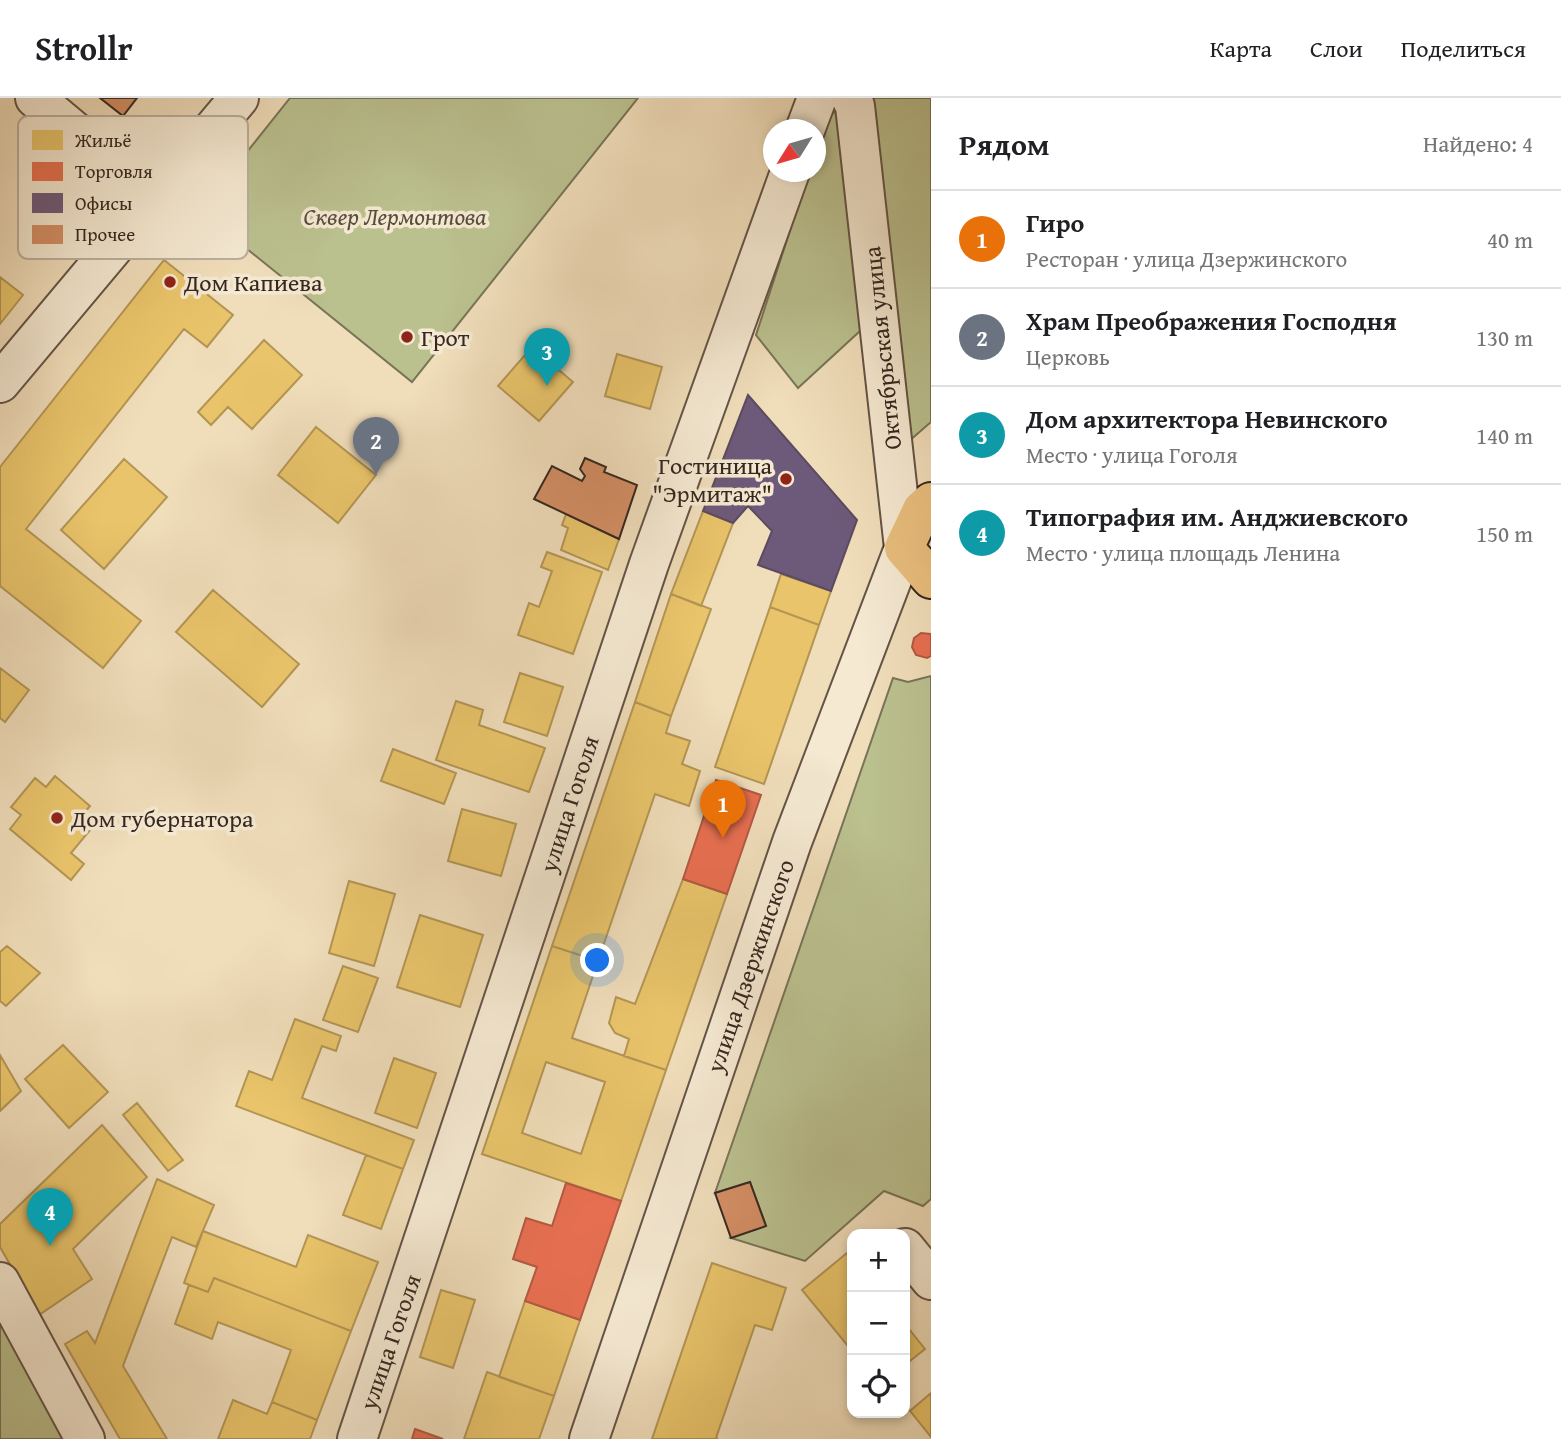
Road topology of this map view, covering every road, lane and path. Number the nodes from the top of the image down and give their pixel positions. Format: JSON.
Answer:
{"nodes":[{"id":1,"x":35,"y":98,"type":"edge"},
{"id":2,"x":239,"y":98,"type":"edge"},
{"id":3,"x":817,"y":98,"type":"edge"},
{"id":4,"x":853,"y":102,"type":"edge"},
{"id":5,"x":57,"y":116,"type":"edge"},
{"id":6,"x":224,"y":116,"type":"edge"},
{"id":7,"x":809,"y":119,"type":"edge"},
{"id":8,"x":786,"y":182,"type":"edge"},
{"id":9,"x":103,"y":259,"type":"edge"},
{"id":10,"x":0,"y":383,"type":"edge"},
{"id":11,"x":931,"y":502,"type":"edge"},
{"id":12,"x":904,"y":548,"type":"junction"},
{"id":13,"x":931,"y":579,"type":"edge"},
{"id":14,"x":910,"y":1255,"type":"edge"},
{"id":15,"x":931,"y":1280,"type":"edge"},
{"id":16,"x":0,"y":1282,"type":"edge"},
{"id":17,"x":85,"y":1439,"type":"edge"},
{"id":18,"x":357,"y":1439,"type":"edge"},
{"id":19,"x":589,"y":1439,"type":"edge"}],
"edges":[{"from":1,"to":5,"type":"street"},
{"from":2,"to":6,"type":"street"},
{"from":3,"to":7,"type":"street"},
{"from":4,"to":12,"type":"street","name":"Октябрьская улица"},
{"from":8,"to":18,"type":"street","name":"улица Гоголя"},
{"from":9,"to":10,"type":"street"},
{"from":11,"to":12,"type":"main road","name":"улица Дзержинского"},
{"from":12,"to":13,"type":"main road"},
{"from":12,"to":19,"type":"street","name":"улица Дзержинского"},
{"from":14,"to":15,"type":"street"},
{"from":16,"to":17,"type":"street"}]}
